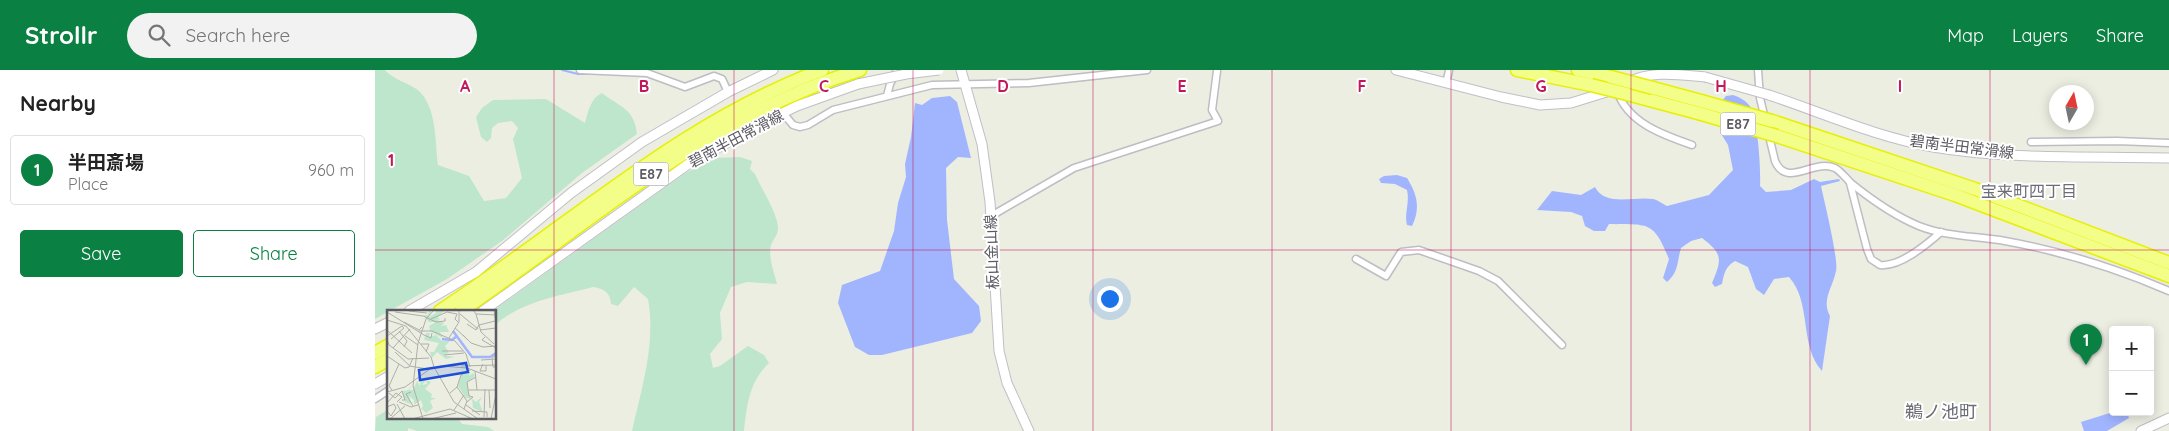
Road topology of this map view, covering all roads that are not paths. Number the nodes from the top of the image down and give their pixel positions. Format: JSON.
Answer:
{"nodes":[{"id":1,"x":580,"y":70,"type":"edge"},
{"id":2,"x":773,"y":70,"type":"edge"},
{"id":3,"x":822,"y":70,"type":"edge"},
{"id":4,"x":860,"y":70,"type":"edge"},
{"id":5,"x":897,"y":70,"type":"edge"},
{"id":6,"x":939,"y":70,"type":"edge"},
{"id":7,"x":961,"y":70,"type":"edge"},
{"id":8,"x":1147,"y":70,"type":"edge"},
{"id":9,"x":1396,"y":70,"type":"edge"},
{"id":10,"x":1449,"y":70,"type":"edge"},
{"id":11,"x":1517,"y":70,"type":"edge"},
{"id":12,"x":1577,"y":70,"type":"edge"},
{"id":13,"x":1629,"y":70,"type":"edge"},
{"id":14,"x":1674,"y":70,"type":"edge"},
{"id":15,"x":1758,"y":70,"type":"edge"},
{"id":16,"x":1217,"y":71,"type":"dead end"},
{"id":17,"x":1705,"y":78,"type":"junction"},
{"id":18,"x":1446,"y":83,"type":"junction"},
{"id":19,"x":965,"y":86,"type":"junction"},
{"id":20,"x":1619,"y":87,"type":"junction"},
{"id":21,"x":728,"y":92,"type":"junction"},
{"id":22,"x":887,"y":96,"type":"junction"},
{"id":23,"x":1699,"y":107,"type":"junction"},
{"id":24,"x":783,"y":113,"type":"junction"},
{"id":25,"x":2031,"y":142,"type":"dead end"},
{"id":26,"x":2169,"y":143,"type":"edge"},
{"id":27,"x":1692,"y":145,"type":"dead end"},
{"id":28,"x":2169,"y":158,"type":"edge"},
{"id":29,"x":1850,"y":182,"type":"junction"},
{"id":30,"x":991,"y":216,"type":"junction"},
{"id":31,"x":1941,"y":232,"type":"junction"},
{"id":32,"x":1356,"y":259,"type":"dead end"},
{"id":33,"x":2169,"y":264,"type":"edge"},
{"id":34,"x":2169,"y":276,"type":"edge"},
{"id":35,"x":2169,"y":291,"type":"edge"},
{"id":36,"x":411,"y":310,"type":"edge"},
{"id":37,"x":441,"y":310,"type":"edge"},
{"id":38,"x":462,"y":310,"type":"edge"},
{"id":39,"x":484,"y":310,"type":"edge"},
{"id":40,"x":387,"y":323,"type":"edge"},
{"id":41,"x":375,"y":329,"type":"edge"},
{"id":42,"x":387,"y":345,"type":"edge"},
{"id":43,"x":1562,"y":345,"type":"dead end"},
{"id":44,"x":375,"y":353,"type":"edge"},
{"id":45,"x":387,"y":360,"type":"edge"},
{"id":46,"x":375,"y":367,"type":"edge"},
{"id":47,"x":387,"y":377,"type":"edge"},
{"id":48,"x":375,"y":384,"type":"edge"},
{"id":49,"x":387,"y":391,"type":"edge"},
{"id":50,"x":375,"y":400,"type":"edge"},
{"id":51,"x":2169,"y":418,"type":"edge"},
{"id":52,"x":1029,"y":431,"type":"edge"},
{"id":53,"x":2141,"y":431,"type":"edge"}],
"edges":[{"from":1,"to":21,"type":"street"},
{"from":2,"to":21,"type":"main road"},
{"from":3,"to":37,"type":"highway","number":"E87"},
{"from":4,"to":38,"type":"highway","number":"E87"},
{"from":5,"to":22,"type":"street"},
{"from":6,"to":24,"type":"main road","name":"碧南半田常滑線","bridge":true},
{"from":7,"to":19,"type":"main road","name":"板山金山線"},
{"from":8,"to":19,"type":"street"},
{"from":9,"to":18,"type":"main road","name":"碧南半田常滑線"},
{"from":10,"to":18,"type":"street"},
{"from":11,"to":20,"type":"highway","number":"E87","bridge":true},
{"from":12,"to":20,"type":"highway","number":"E87"},
{"from":13,"to":20,"type":"main road"},
{"from":14,"to":17,"type":"main road","name":"碧南半田常滑線"},
{"from":15,"to":29,"type":"street"},
{"from":16,"to":30,"type":"street"},
{"from":17,"to":20,"type":"main road","name":"碧南半田常滑線"},
{"from":17,"to":28,"type":"main road","name":"碧南半田常滑線","bridge":true},
{"from":18,"to":20,"type":"main road","name":"碧南半田常滑線"},
{"from":19,"to":22,"type":"street"},
{"from":19,"to":30,"type":"main road","name":"板山金山線"},
{"from":20,"to":23,"type":"highway","number":"E87"},
{"from":20,"to":23,"type":"highway","number":"E87","bridge":true},
{"from":20,"to":27,"type":"street"},
{"from":21,"to":36,"type":"main road"},
{"from":22,"to":24,"type":"street"},
{"from":23,"to":33,"type":"highway","number":"E87","bridge":true},
{"from":23,"to":34,"type":"highway","number":"E87","bridge":true},
{"from":24,"to":39,"type":"main road","name":"碧南半田常滑線"},
{"from":25,"to":26,"type":"street"},
{"from":29,"to":31,"type":"street"},
{"from":29,"to":31,"type":"street"},
{"from":30,"to":52,"type":"main road","name":"板山金山線"},
{"from":31,"to":35,"type":"street"},
{"from":32,"to":43,"type":"street"},
{"from":40,"to":41,"type":"main road"},
{"from":42,"to":44,"type":"highway"},
{"from":45,"to":46,"type":"highway"},
{"from":47,"to":48,"type":"main road"},
{"from":49,"to":50,"type":"street"},
{"from":51,"to":53,"type":"main road"}]}
